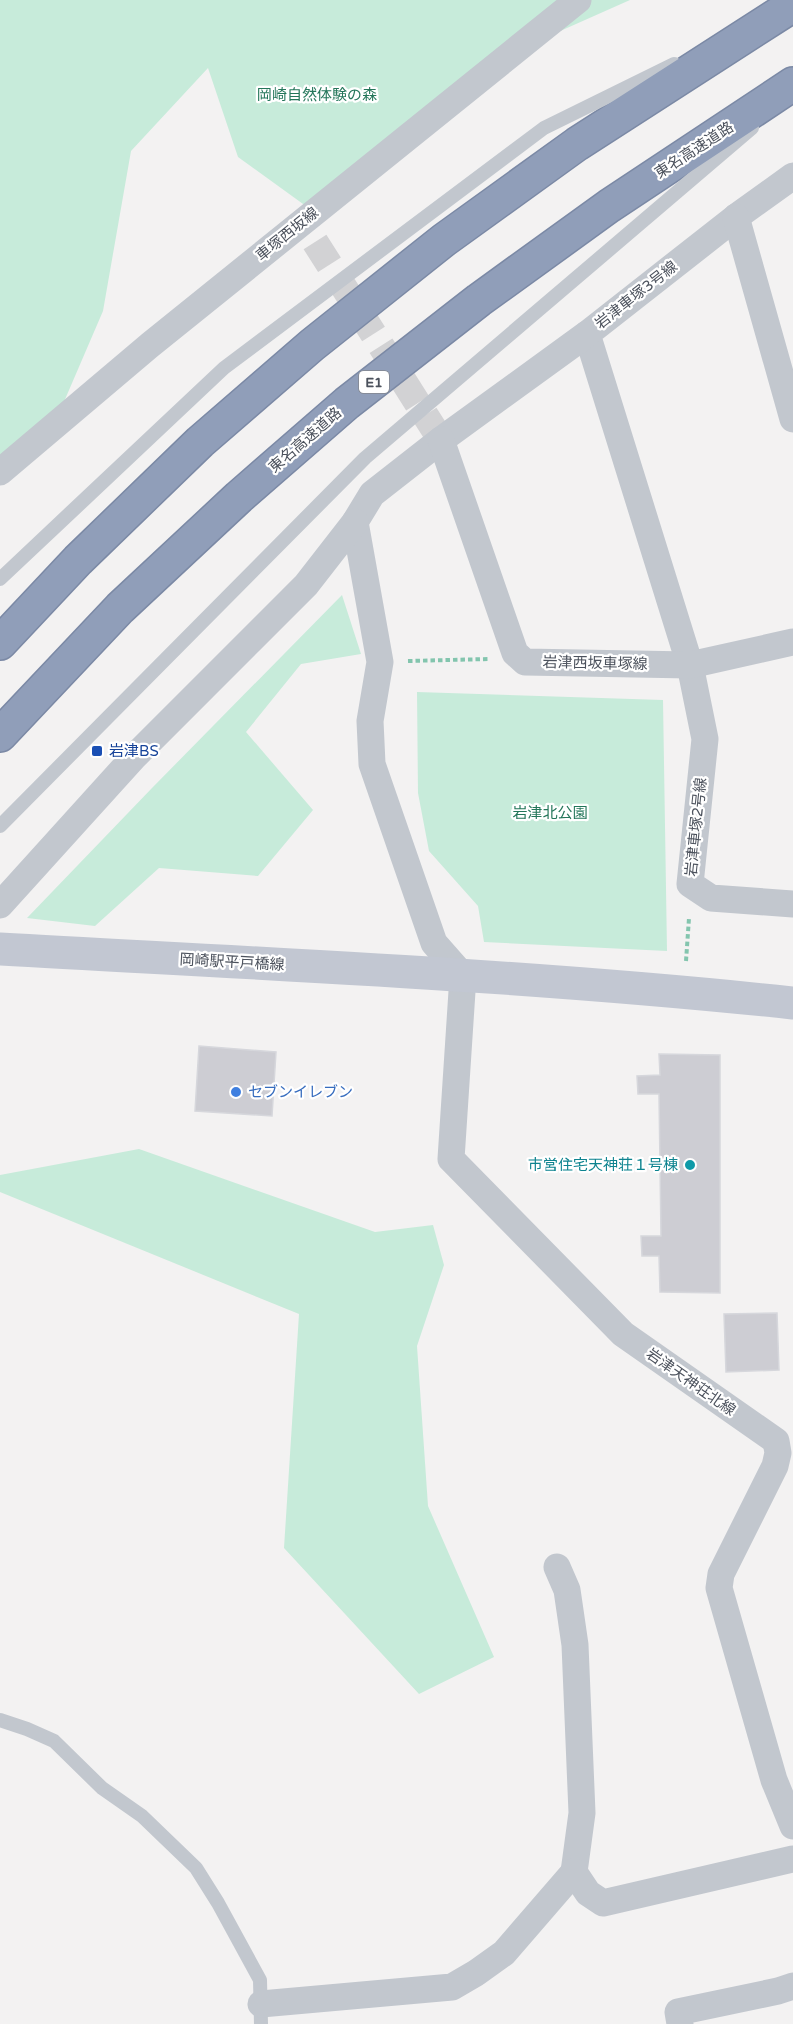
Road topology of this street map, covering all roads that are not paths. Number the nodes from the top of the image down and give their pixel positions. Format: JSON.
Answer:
{"nodes":[{"id":1,"x":578,"y":0,"type":"edge"},
{"id":2,"x":789,"y":8,"type":"edge"},
{"id":3,"x":793,"y":84,"type":"edge"},
{"id":4,"x":793,"y":94,"type":"edge"},
{"id":5,"x":793,"y":176,"type":"edge"},
{"id":6,"x":736,"y":217,"type":"junction"},
{"id":7,"x":587,"y":334,"type":"junction"},
{"id":8,"x":793,"y":419,"type":"edge"},
{"id":9,"x":441,"y":440,"type":"junction"},
{"id":10,"x":0,"y":472,"type":"edge"},
{"id":11,"x":355,"y":522,"type":"junction"},
{"id":12,"x":0,"y":579,"type":"edge"},
{"id":13,"x":793,"y":642,"type":"edge"},
{"id":14,"x":0,"y":643,"type":"edge"},
{"id":15,"x":690,"y":665,"type":"junction"},
{"id":16,"x":0,"y":735,"type":"edge"},
{"id":17,"x":0,"y":826,"type":"edge"},
{"id":18,"x":793,"y":904,"type":"edge"},
{"id":19,"x":0,"y":905,"type":"edge"},
{"id":20,"x":0,"y":949,"type":"edge"},
{"id":21,"x":463,"y":976,"type":"junction"},
{"id":22,"x":793,"y":1003,"type":"edge"},
{"id":23,"x":557,"y":1567,"type":"dead end"},
{"id":24,"x":0,"y":1720,"type":"edge"},
{"id":25,"x":793,"y":1826,"type":"edge"},
{"id":26,"x":793,"y":1859,"type":"edge"},
{"id":27,"x":574,"y":1872,"type":"junction"},
{"id":28,"x":793,"y":1986,"type":"edge"},
{"id":29,"x":261,"y":2014,"type":"edge"},
{"id":30,"x":680,"y":2024,"type":"edge"}],
"edges":[{"from":1,"to":10,"type":"street","name":"車塚西坂線"},
{"from":2,"to":12,"type":"lane"},
{"from":2,"to":14,"type":"highway"},
{"from":3,"to":16,"type":"highway","name":"東名高速道路","number":"E1"},
{"from":4,"to":17,"type":"lane"},
{"from":5,"to":6,"type":"street","name":"岩津車塚3号線"},
{"from":6,"to":7,"type":"street","name":"岩津車塚3号線"},
{"from":6,"to":8,"type":"street"},
{"from":7,"to":9,"type":"street"},
{"from":7,"to":15,"type":"street","name":"岩津車塚3号線"},
{"from":9,"to":11,"type":"street"},
{"from":9,"to":15,"type":"street","name":"岩津西坂車塚線"},
{"from":11,"to":19,"type":"street"},
{"from":11,"to":21,"type":"street"},
{"from":13,"to":15,"type":"street","name":"岩津西坂車塚線"},
{"from":15,"to":18,"type":"street","name":"岩津車塚2号線"},
{"from":20,"to":21,"type":"street","name":"岡崎駅平戸橋線"},
{"from":21,"to":22,"type":"street","name":"岡崎駅平戸橋線"},
{"from":21,"to":25,"type":"street","name":"岩津天神荘北線"},
{"from":23,"to":27,"type":"street"},
{"from":24,"to":29,"type":"lane"},
{"from":26,"to":27,"type":"street"},
{"from":27,"to":29,"type":"street"},
{"from":28,"to":30,"type":"street"}]}
